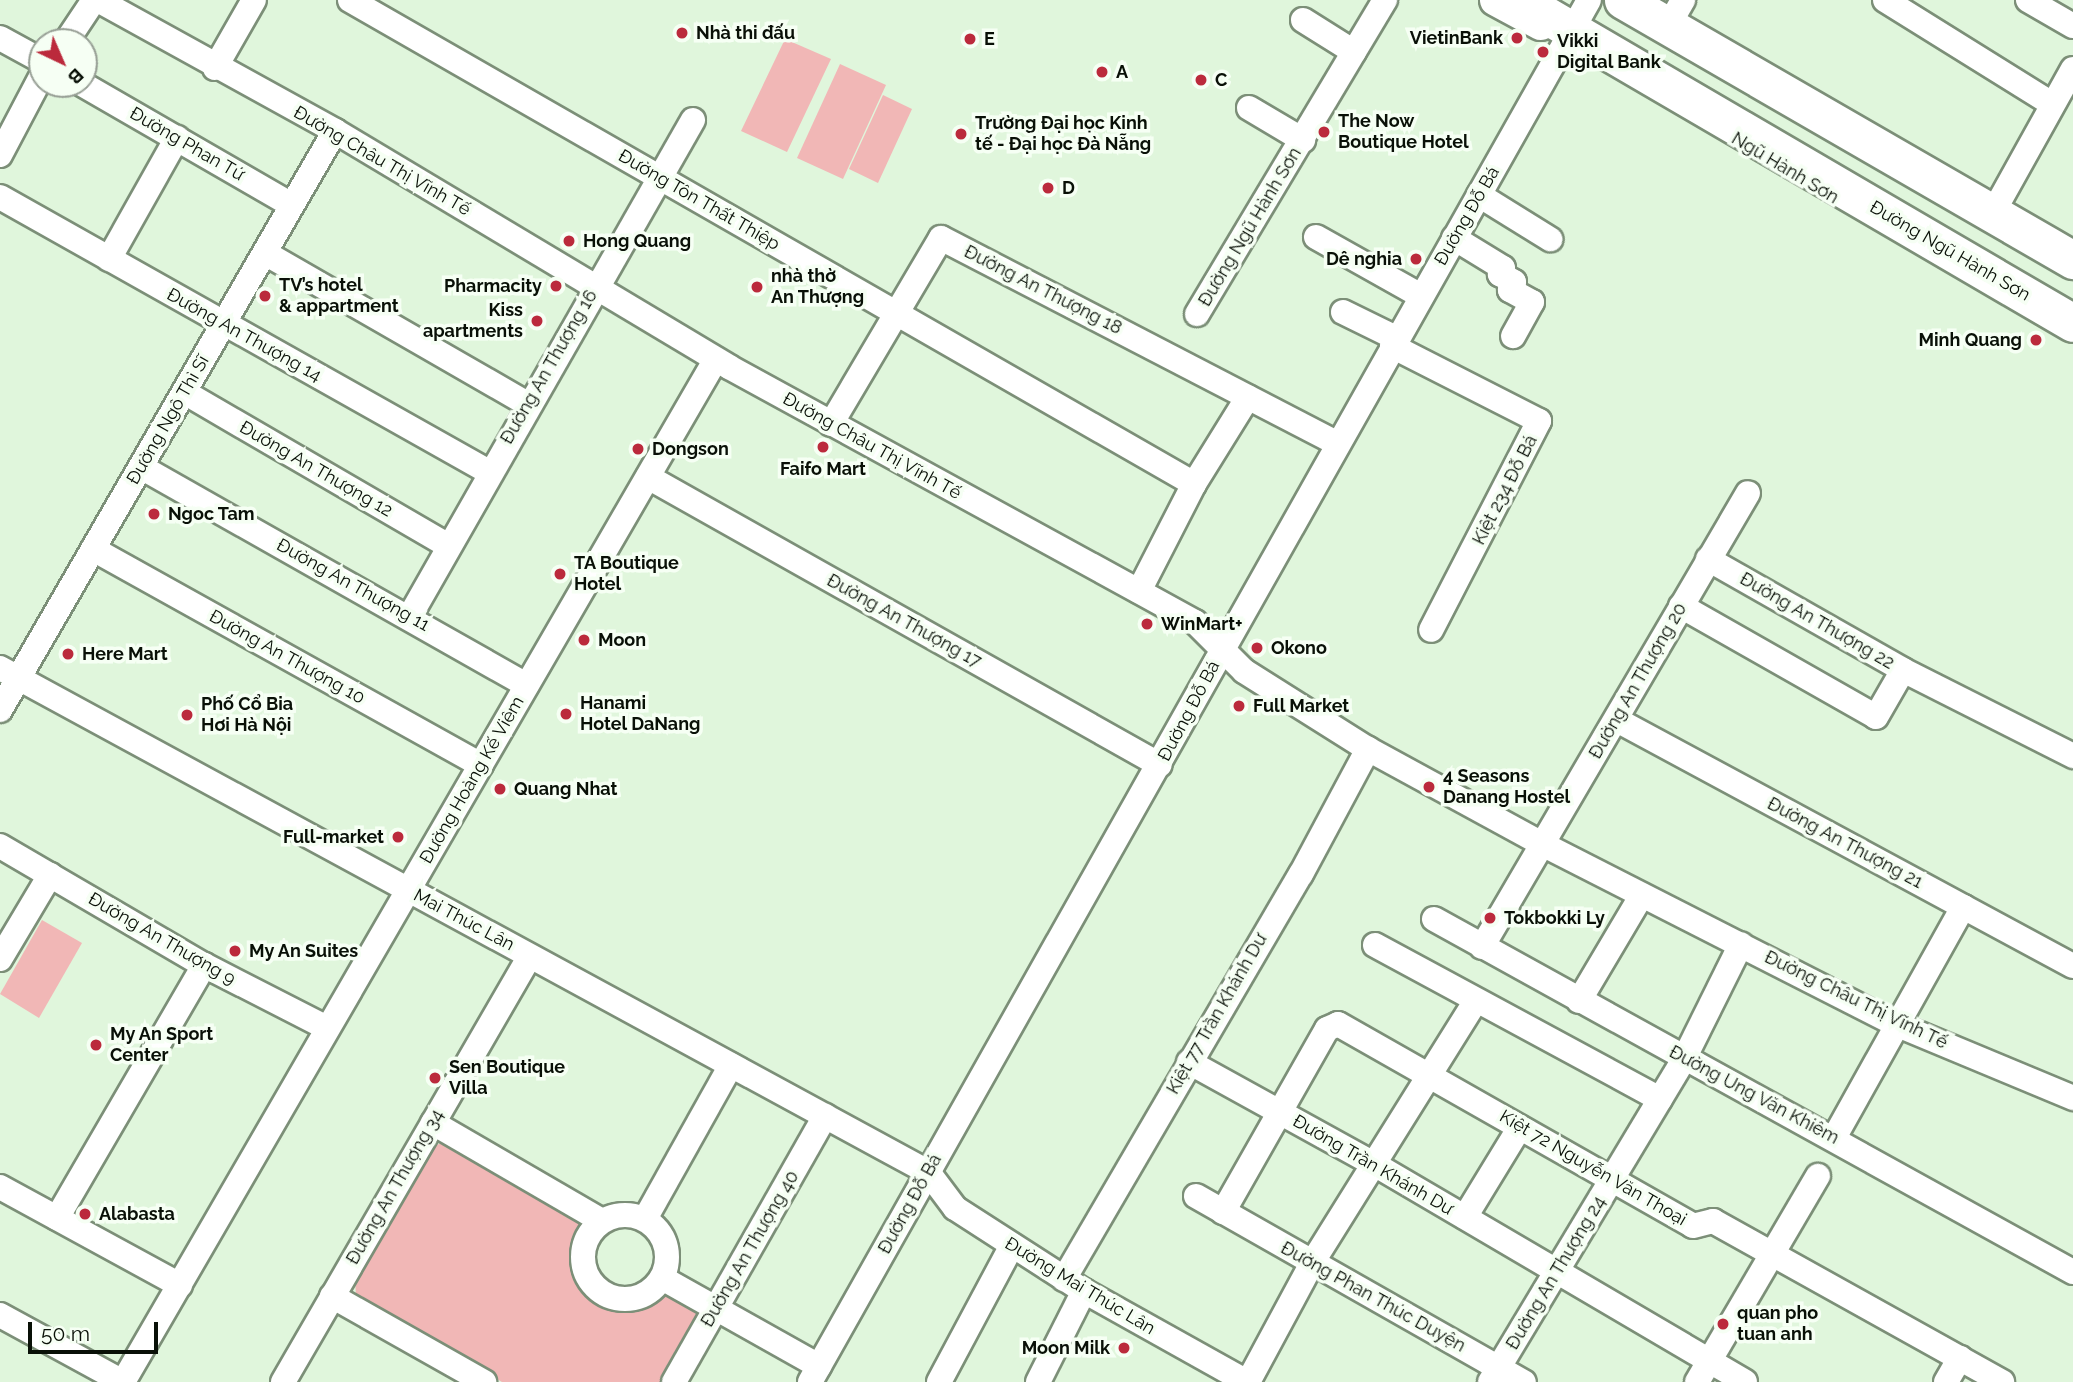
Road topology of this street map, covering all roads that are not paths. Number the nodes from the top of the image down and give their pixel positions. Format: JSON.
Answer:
{"nodes":[{"id":1,"x":96,"y":0,"type":"edge"},
{"id":2,"x":254,"y":0,"type":"edge"},
{"id":3,"x":350,"y":0,"type":"edge"},
{"id":4,"x":1385,"y":0,"type":"edge"},
{"id":5,"x":1496,"y":0,"type":"edge"},
{"id":6,"x":1623,"y":0,"type":"edge"},
{"id":7,"x":1885,"y":0,"type":"edge"},
{"id":8,"x":2028,"y":0,"type":"edge"},
{"id":9,"x":1528,"y":5,"type":"edge"},
{"id":10,"x":1670,"y":5,"type":"edge"},
{"id":11,"x":1303,"y":20,"type":"dead end"},
{"id":12,"x":1577,"y":23,"type":"edge"},
{"id":13,"x":2073,"y":26,"type":"edge"},
{"id":14,"x":76,"y":28,"type":"edge"},
{"id":15,"x":0,"y":38,"type":"edge"},
{"id":16,"x":1354,"y":52,"type":"junction"},
{"id":17,"x":28,"y":53,"type":"edge"},
{"id":18,"x":215,"y":68,"type":"junction"},
{"id":19,"x":2071,"y":79,"type":"edge"},
{"id":20,"x":98,"y":93,"type":"edge"},
{"id":21,"x":30,"y":98,"type":"edge"},
{"id":22,"x":2052,"y":104,"type":"junction"},
{"id":23,"x":1249,"y":108,"type":"dead end"},
{"id":24,"x":693,"y":120,"type":"dead end"},
{"id":25,"x":335,"y":131,"type":"junction"},
{"id":26,"x":177,"y":138,"type":"junction"},
{"id":27,"x":1303,"y":140,"type":"junction"},
{"id":28,"x":0,"y":155,"type":"edge"},
{"id":29,"x":662,"y":178,"type":"junction"},
{"id":30,"x":1479,"y":195,"type":"junction"},
{"id":31,"x":0,"y":197,"type":"edge"},
{"id":32,"x":2000,"y":200,"type":"junction"},
{"id":33,"x":292,"y":205,"type":"junction"},
{"id":34,"x":1316,"y":237,"type":"dead end"},
{"id":35,"x":1454,"y":239,"type":"junction"},
{"id":36,"x":1550,"y":239,"type":"dead end"},
{"id":37,"x":2073,"y":243,"type":"edge"},
{"id":38,"x":265,"y":253,"type":"junction"},
{"id":39,"x":109,"y":259,"type":"junction"},
{"id":40,"x":2073,"y":260,"type":"edge"},
{"id":41,"x":594,"y":286,"type":"junction"},
{"id":42,"x":1421,"y":296,"type":"junction"},
{"id":43,"x":1197,"y":313,"type":"dead end"},
{"id":44,"x":1343,"y":313,"type":"dead end"},
{"id":45,"x":894,"y":314,"type":"junction"},
{"id":46,"x":225,"y":323,"type":"junction"},
{"id":47,"x":2073,"y":323,"type":"edge"},
{"id":48,"x":1513,"y":336,"type":"dead end"},
{"id":49,"x":2073,"y":337,"type":"edge"},
{"id":50,"x":1394,"y":342,"type":"junction"},
{"id":51,"x":716,"y":359,"type":"junction"},
{"id":52,"x":184,"y":392,"type":"junction"},
{"id":53,"x":1248,"y":397,"type":"junction"},
{"id":54,"x":528,"y":404,"type":"junction"},
{"id":55,"x":831,"y":424,"type":"junction"},
{"id":56,"x":1336,"y":443,"type":"junction"},
{"id":57,"x":141,"y":467,"type":"junction"},
{"id":58,"x":489,"y":472,"type":"junction"},
{"id":59,"x":648,"y":477,"type":"junction"},
{"id":60,"x":1194,"y":484,"type":"junction"},
{"id":61,"x":1748,"y":493,"type":"dead end"},
{"id":62,"x":449,"y":546,"type":"junction"},
{"id":63,"x":93,"y":549,"type":"junction"},
{"id":64,"x":1708,"y":559,"type":"junction"},
{"id":65,"x":1139,"y":592,"type":"junction"},
{"id":66,"x":1681,"y":606,"type":"junction"},
{"id":67,"x":411,"y":616,"type":"junction"},
{"id":68,"x":1431,"y":630,"type":"dead end"},
{"id":69,"x":1222,"y":650,"type":"junction"},
{"id":70,"x":1903,"y":670,"type":"junction"},
{"id":71,"x":9,"y":673,"type":"edge"},
{"id":72,"x":527,"y":685,"type":"junction"},
{"id":73,"x":0,"y":710,"type":"edge"},
{"id":74,"x":1616,"y":720,"type":"junction"},
{"id":75,"x":1368,"y":749,"type":"junction"},
{"id":76,"x":2073,"y":756,"type":"edge"},
{"id":77,"x":481,"y":765,"type":"junction"},
{"id":78,"x":1160,"y":765,"type":"junction"},
{"id":79,"x":1544,"y":845,"type":"junction"},
{"id":80,"x":0,"y":846,"type":"edge"},
{"id":81,"x":50,"y":875,"type":"junction"},
{"id":82,"x":408,"y":890,"type":"junction"},
{"id":83,"x":1642,"y":895,"type":"junction"},
{"id":84,"x":1963,"y":907,"type":"junction"},
{"id":85,"x":1434,"y":919,"type":"dead end"},
{"id":86,"x":1741,"y":944,"type":"junction"},
{"id":87,"x":1375,"y":945,"type":"dead end"},
{"id":88,"x":1482,"y":947,"type":"junction"},
{"id":89,"x":530,"y":956,"type":"junction"},
{"id":90,"x":0,"y":959,"type":"edge"},
{"id":91,"x":204,"y":965,"type":"junction"},
{"id":92,"x":2073,"y":966,"type":"edge"},
{"id":93,"x":1476,"y":1001,"type":"junction"},
{"id":94,"x":1579,"y":1001,"type":"junction"},
{"id":95,"x":1332,"y":1025,"type":"joint"},
{"id":96,"x":1898,"y":1025,"type":"junction"},
{"id":97,"x":327,"y":1028,"type":"junction"},
{"id":98,"x":1684,"y":1059,"type":"junction"},
{"id":99,"x":1189,"y":1062,"type":"junction"},
{"id":100,"x":731,"y":1065,"type":"junction"},
{"id":101,"x":1427,"y":1075,"type":"junction"},
{"id":102,"x":2073,"y":1098,"type":"edge"},
{"id":103,"x":1660,"y":1099,"type":"junction"},
{"id":104,"x":1280,"y":1112,"type":"junction"},
{"id":105,"x":825,"y":1116,"type":"junction"},
{"id":106,"x":433,"y":1123,"type":"junction"},
{"id":107,"x":1520,"y":1126,"type":"junction"},
{"id":108,"x":1834,"y":1138,"type":"junction"},
{"id":109,"x":1374,"y":1164,"type":"junction"},
{"id":110,"x":928,"y":1172,"type":"junction"},
{"id":111,"x":1818,"y":1176,"type":"dead end"},
{"id":112,"x":1614,"y":1178,"type":"junction"},
{"id":113,"x":0,"y":1187,"type":"edge"},
{"id":114,"x":1196,"y":1196,"type":"dead end"},
{"id":115,"x":1223,"y":1212,"type":"junction"},
{"id":116,"x":1465,"y":1217,"type":"junction"},
{"id":117,"x":57,"y":1218,"type":"junction"},
{"id":118,"x":645,"y":1219,"type":"junction"},
{"id":119,"x":602,"y":1222,"type":"junction"},
{"id":120,"x":1012,"y":1245,"type":"junction"},
{"id":121,"x":1776,"y":1254,"type":"junction"},
{"id":122,"x":1311,"y":1263,"type":"junction"},
{"id":123,"x":1559,"y":1271,"type":"junction"},
{"id":124,"x":2073,"y":1272,"type":"edge"},
{"id":125,"x":662,"y":1278,"type":"junction"},
{"id":126,"x":180,"y":1284,"type":"junction"},
{"id":127,"x":1074,"y":1285,"type":"junction"},
{"id":128,"x":332,"y":1296,"type":"junction"},
{"id":129,"x":716,"y":1309,"type":"junction"},
{"id":130,"x":0,"y":1315,"type":"edge"},
{"id":131,"x":1960,"y":1358,"type":"junction"},
{"id":132,"x":1703,"y":1372,"type":"edge"},
{"id":133,"x":815,"y":1374,"type":"edge"},
{"id":134,"x":1494,"y":1375,"type":"edge"},
{"id":135,"x":123,"y":1382,"type":"edge"},
{"id":136,"x":283,"y":1382,"type":"edge"},
{"id":137,"x":484,"y":1382,"type":"edge"},
{"id":138,"x":674,"y":1382,"type":"edge"},
{"id":139,"x":939,"y":1382,"type":"edge"},
{"id":140,"x":1038,"y":1382,"type":"edge"},
{"id":141,"x":1248,"y":1382,"type":"edge"},
{"id":142,"x":1524,"y":1382,"type":"edge"},
{"id":143,"x":1745,"y":1382,"type":"edge"},
{"id":144,"x":1945,"y":1382,"type":"edge"},
{"id":145,"x":2002,"y":1382,"type":"edge"}],
"edges":[{"from":1,"to":14,"type":"street"},
{"from":1,"to":18,"type":"street","name":"Đường Châu Thị Vĩnh Tế"},
{"from":2,"to":18,"type":"street"},
{"from":3,"to":29,"type":"street","name":"Đường Tôn Thất Thiệp"},
{"from":4,"to":16,"type":"street","name":"Đường Ngũ Hành Sơn"},
{"from":5,"to":12,"type":"main road","name":"Ngũ Hành Sơn"},
{"from":6,"to":40,"type":"highway"},
{"from":7,"to":22,"type":"street"},
{"from":8,"to":13,"type":"street"},
{"from":9,"to":12,"type":"highway","name":"Đường Ngũ Hành Sơn"},
{"from":10,"to":32,"type":"main road"},
{"from":11,"to":16,"type":"street"},
{"from":12,"to":30,"type":"street","name":"Đường Đỗ Bá"},
{"from":12,"to":47,"type":"highway","name":"Đường Ngũ Hành Sơn"},
{"from":12,"to":49,"type":"main road","name":"Ngũ Hành Sơn"},
{"from":15,"to":17,"type":"street"},
{"from":16,"to":27,"type":"street","name":"Đường Ngũ Hành Sơn"},
{"from":18,"to":25,"type":"street","name":"Đường Châu Thị Vĩnh Tế"},
{"from":19,"to":22,"type":"street"},
{"from":20,"to":26,"type":"street","name":"Đường Phan Tứ"},
{"from":21,"to":28,"type":"street"},
{"from":22,"to":32,"type":"street"},
{"from":23,"to":27,"type":"street","name":"Đường Ngũ Hành Sơn"},
{"from":24,"to":29,"type":"street","name":"Đường An Thượng 16"},
{"from":25,"to":33,"type":"street","name":"Đường Ngô Thì Sĩ"},
{"from":25,"to":41,"type":"street","name":"Đường Châu Thị Vĩnh Tế"},
{"from":26,"to":33,"type":"street","name":"Đường Phan Tứ"},
{"from":26,"to":39,"type":"street"},
{"from":27,"to":43,"type":"street","name":"Đường Ngũ Hành Sơn"},
{"from":29,"to":41,"type":"street","name":"Đường An Thượng 16"},
{"from":29,"to":45,"type":"street","name":"Đường Tôn Thất Thiệp"},
{"from":30,"to":35,"type":"street","name":"Đường Đỗ Bá"},
{"from":30,"to":36,"type":"street"},
{"from":31,"to":39,"type":"street","name":"Đường An Thượng 14"},
{"from":32,"to":37,"type":"main road"},
{"from":33,"to":38,"type":"street","name":"Đường Ngô Thì Sĩ"},
{"from":34,"to":42,"type":"street"},
{"from":35,"to":42,"type":"street","name":"Đường Đỗ Bá"},
{"from":35,"to":48,"type":"street"},
{"from":38,"to":46,"type":"street","name":"Đường Ngô Thì Sĩ"},
{"from":38,"to":54,"type":"street"},
{"from":39,"to":46,"type":"street","name":"Đường An Thượng 14"},
{"from":41,"to":51,"type":"street","name":"Đường Châu Thị Vĩnh Tế"},
{"from":41,"to":54,"type":"street","name":"Đường An Thượng 16"},
{"from":42,"to":50,"type":"street","name":"Đường Đỗ Bá"},
{"from":44,"to":50,"type":"street"},
{"from":45,"to":53,"type":"street","name":"Đường An Thượng 18"},
{"from":45,"to":55,"type":"street","name":"Đường An Thượng 18"},
{"from":45,"to":60,"type":"street","name":"Đường Tôn Thất Thiệp"},
{"from":46,"to":52,"type":"street","name":"Đường Ngô Thì Sĩ"},
{"from":46,"to":58,"type":"street","name":"Đường An Thượng 14"},
{"from":50,"to":56,"type":"street","name":"Đường Đỗ Bá"},
{"from":50,"to":68,"type":"street","name":"Kiệt 234 Đỗ Bá"},
{"from":51,"to":55,"type":"street","name":"Đường Châu Thị Vĩnh Tế"},
{"from":51,"to":59,"type":"street","name":"Đường Hoàng Kế Viêm"},
{"from":52,"to":57,"type":"street","name":"Đường Ngô Thì Sĩ"},
{"from":52,"to":62,"type":"street","name":"Đường An Thượng 12"},
{"from":53,"to":56,"type":"street","name":"Đường An Thượng 18"},
{"from":53,"to":60,"type":"street"},
{"from":54,"to":58,"type":"street","name":"Đường An Thượng 16"},
{"from":55,"to":65,"type":"street","name":"Đường Châu Thị Vĩnh Tế"},
{"from":56,"to":69,"type":"street","name":"Đường Đỗ Bá"},
{"from":57,"to":63,"type":"street","name":"Đường Ngô Thì Sĩ"},
{"from":57,"to":67,"type":"street","name":"Đường An Thượng 11"},
{"from":58,"to":62,"type":"street","name":"Đường An Thượng 16"},
{"from":59,"to":72,"type":"street","name":"Đường Hoàng Kế Viêm"},
{"from":59,"to":78,"type":"street","name":"Đường An Thượng 17"},
{"from":60,"to":65,"type":"street"},
{"from":61,"to":64,"type":"street","name":"Đường An Thượng 20"},
{"from":62,"to":67,"type":"street","name":"Đường An Thượng 16"},
{"from":63,"to":71,"type":"street","name":"Đường Ngô Thì Sĩ"},
{"from":63,"to":77,"type":"street","name":"Đường An Thượng 10"},
{"from":64,"to":66,"type":"street","name":"Đường An Thượng 20"},
{"from":64,"to":70,"type":"street","name":"Đường An Thượng 22"},
{"from":65,"to":69,"type":"street","name":"Đường Châu Thị Vĩnh Tế"},
{"from":66,"to":70,"type":"street","name":"Đường An Thượng 22"},
{"from":66,"to":74,"type":"street","name":"Đường An Thượng 20"},
{"from":67,"to":72,"type":"street","name":"Đường An Thượng 11"},
{"from":69,"to":75,"type":"street","name":"Đường Châu Thị Vĩnh Tế"},
{"from":69,"to":78,"type":"street","name":"Đường Đỗ Bá"},
{"from":70,"to":76,"type":"street"},
{"from":71,"to":73,"type":"street","name":"Đường Ngô Thì Sĩ"},
{"from":71,"to":82,"type":"street","name":"Mai Thúc Lân"},
{"from":72,"to":77,"type":"street","name":"Đường Hoàng Kế Viêm"},
{"from":74,"to":79,"type":"street","name":"Đường An Thượng 20"},
{"from":74,"to":84,"type":"street","name":"Đường An Thượng 21"},
{"from":75,"to":79,"type":"street","name":"Đường Châu Thị Vĩnh Tế"},
{"from":75,"to":99,"type":"street","name":"Kiệt 77 Trần Khánh Dư"},
{"from":77,"to":82,"type":"street","name":"Đường Hoàng Kế Viêm"},
{"from":78,"to":110,"type":"street","name":"Đường Đỗ Bá"},
{"from":79,"to":83,"type":"street","name":"Đường Châu Thị Vĩnh Tế"},
{"from":79,"to":88,"type":"street","name":"Đường An Thượng 20"},
{"from":80,"to":81,"type":"street","name":"Đường An Thượng 9"},
{"from":81,"to":90,"type":"street"},
{"from":81,"to":91,"type":"street","name":"Đường An Thượng 9"},
{"from":82,"to":89,"type":"street","name":"Mai Thúc Lân"},
{"from":82,"to":97,"type":"street","name":"Đường Hoàng Kế Viêm"},
{"from":83,"to":86,"type":"street","name":"Đường Châu Thị Vĩnh Tế"},
{"from":83,"to":94,"type":"street"},
{"from":84,"to":92,"type":"street","name":"Đường An Thượng 21"},
{"from":84,"to":96,"type":"street"},
{"from":85,"to":88,"type":"street","name":"Đường Ung Văn Khiêm"},
{"from":86,"to":96,"type":"street","name":"Đường Châu Thị Vĩnh Tế"},
{"from":86,"to":98,"type":"street","name":"Đường An Thượng 24"},
{"from":87,"to":93,"type":"street"},
{"from":88,"to":94,"type":"street","name":"Đường Ung Văn Khiêm"},
{"from":89,"to":100,"type":"street","name":"Mai Thúc Lân"},
{"from":89,"to":106,"type":"street","name":"Đường An Thượng 34"},
{"from":91,"to":97,"type":"street","name":"Đường An Thượng 9"},
{"from":91,"to":117,"type":"street"},
{"from":93,"to":101,"type":"street"},
{"from":93,"to":103,"type":"street"},
{"from":94,"to":98,"type":"street","name":"Đường Ung Văn Khiêm"},
{"from":95,"to":101,"type":"street","name":"Kiệt 72 Nguyễn Văn Thoại"},
{"from":95,"to":104,"type":"street","name":"Đường Trần Khánh Dư"},
{"from":96,"to":102,"type":"street","name":"Đường Châu Thị Vĩnh Tế"},
{"from":96,"to":108,"type":"street"},
{"from":97,"to":126,"type":"street","name":"Đường Hoàng Kế Viêm"},
{"from":98,"to":103,"type":"street","name":"Đường An Thượng 24"},
{"from":98,"to":108,"type":"street","name":"Đường Ung Văn Khiêm"},
{"from":99,"to":104,"type":"street","name":"Đường Trần Khánh Dư"},
{"from":99,"to":127,"type":"street","name":"Kiệt 77 Trần Khánh Dư"},
{"from":100,"to":105,"type":"street","name":"Mai Thúc Lân"},
{"from":100,"to":118,"type":"street"},
{"from":101,"to":107,"type":"street","name":"Kiệt 72 Nguyễn Văn Thoại"},
{"from":101,"to":109,"type":"street"},
{"from":103,"to":112,"type":"street","name":"Đường An Thượng 24"},
{"from":104,"to":109,"type":"street","name":"Đường Trần Khánh Dư"},
{"from":104,"to":115,"type":"street","name":"Đường Trần Khánh Dư"},
{"from":105,"to":110,"type":"street","name":"Mai Thúc Lân"},
{"from":105,"to":129,"type":"street","name":"Đường An Thượng 40"},
{"from":106,"to":119,"type":"street"},
{"from":106,"to":128,"type":"street","name":"Đường An Thượng 34"},
{"from":107,"to":112,"type":"street","name":"Kiệt 72 Nguyễn Văn Thoại"},
{"from":107,"to":116,"type":"street","name":"Đường Trần Khánh Dư"},
{"from":108,"to":124,"type":"street","name":"Đường Ung Văn Khiêm"},
{"from":109,"to":116,"type":"street","name":"Đường Trần Khánh Dư"},
{"from":109,"to":122,"type":"street"},
{"from":110,"to":120,"type":"street","name":"Đường Mai Thúc Lân"},
{"from":110,"to":133,"type":"street","name":"Đường Đỗ Bá"},
{"from":111,"to":121,"type":"street"},
{"from":112,"to":121,"type":"street","name":"Kiệt 72 Nguyễn Văn Thoại"},
{"from":112,"to":123,"type":"street","name":"Đường An Thượng 24"},
{"from":113,"to":117,"type":"street"},
{"from":114,"to":115,"type":"street","name":"Đường Phan Thúc Duyện"},
{"from":115,"to":122,"type":"street","name":"Đường Phan Thúc Duyện"},
{"from":116,"to":123,"type":"street","name":"Đường Trần Khánh Dư"},
{"from":117,"to":126,"type":"street"},
{"from":118,"to":119,"type":"street"},
{"from":118,"to":125,"type":"street"},
{"from":119,"to":125,"type":"street"},
{"from":120,"to":127,"type":"street","name":"Đường Mai Thúc Lân"},
{"from":120,"to":139,"type":"street"},
{"from":121,"to":131,"type":"street","name":"Kiệt 72 Nguyễn Văn Thoại"},
{"from":121,"to":132,"type":"street"},
{"from":122,"to":134,"type":"street","name":"Đường Phan Thúc Duyện"},
{"from":122,"to":141,"type":"street"},
{"from":123,"to":132,"type":"street","name":"Đường Trần Khánh Dư"},
{"from":123,"to":134,"type":"street","name":"Đường An Thượng 24"},
{"from":125,"to":129,"type":"street"},
{"from":126,"to":135,"type":"street","name":"Đường Hoàng Kế Viêm"},
{"from":127,"to":140,"type":"street","name":"Kiệt 77 Trần Khánh Dư"},
{"from":127,"to":141,"type":"street","name":"Đường Mai Thúc Lân"},
{"from":128,"to":136,"type":"street","name":"Đường An Thượng 34"},
{"from":128,"to":137,"type":"street"},
{"from":129,"to":133,"type":"street"},
{"from":129,"to":138,"type":"street","name":"Đường An Thượng 40"},
{"from":130,"to":135,"type":"street"},
{"from":131,"to":144,"type":"street"},
{"from":131,"to":145,"type":"street","name":"Kiệt 72 Nguyễn Văn Thoại"},
{"from":132,"to":143,"type":"street","name":"Đường Trần Khánh Dư"},
{"from":134,"to":142,"type":"street","name":"Đường Phan Thúc Duyện"}]}
